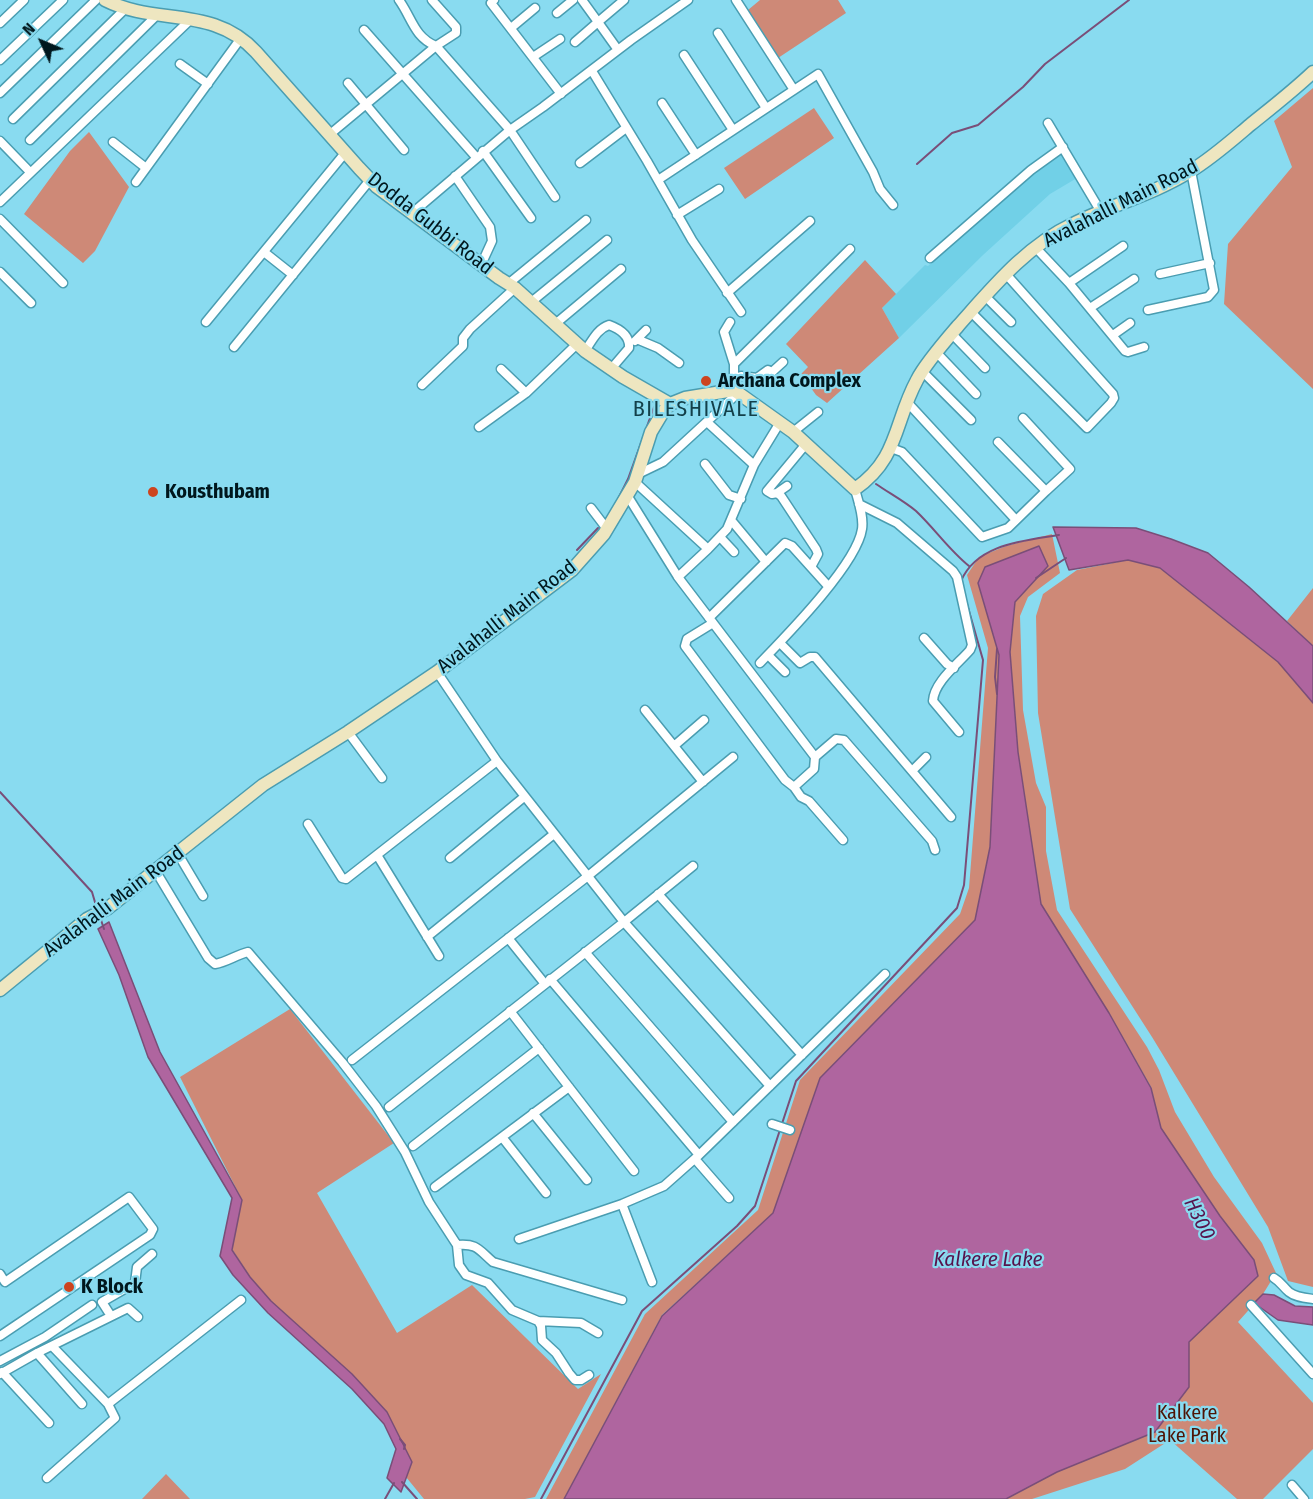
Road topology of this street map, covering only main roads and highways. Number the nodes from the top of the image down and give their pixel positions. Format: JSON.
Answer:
{"nodes":[{"id":1,"x":105,"y":0,"type":"edge"},
{"id":2,"x":1313,"y":72,"type":"edge"},
{"id":3,"x":670,"y":404,"type":"junction"},
{"id":4,"x":0,"y":990,"type":"edge"}],
"edges":[{"from":1,"to":3,"type":"main road","name":"Dodda Gubbi Road"},
{"from":2,"to":3,"type":"main road","name":"Avalahalli Main Road"},
{"from":3,"to":4,"type":"main road","name":"Avalahalli Main Road"}]}
